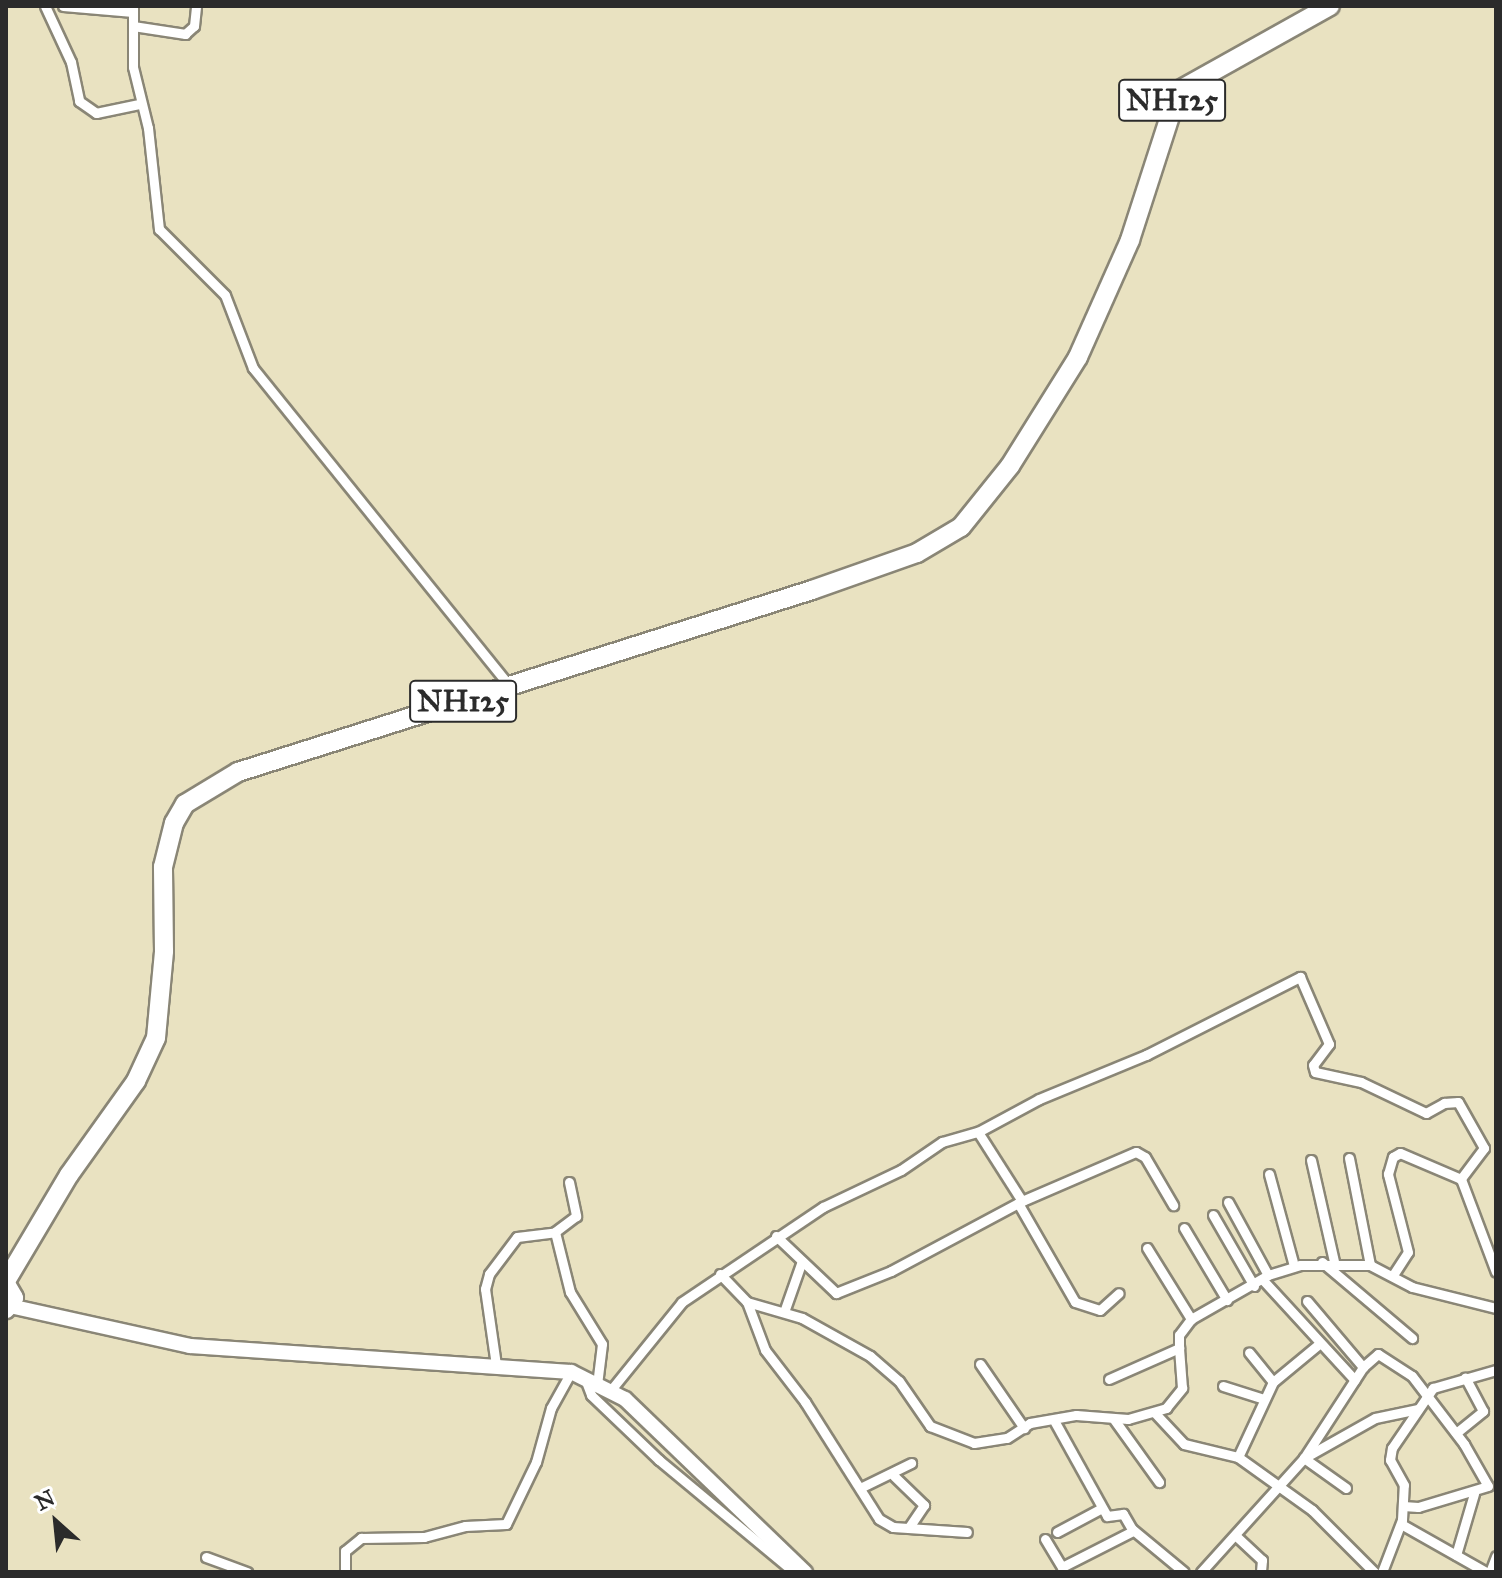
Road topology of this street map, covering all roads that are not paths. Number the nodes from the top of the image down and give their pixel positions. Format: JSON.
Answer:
{"nodes":[{"id":1,"x":45,"y":6,"type":"edge"},
{"id":2,"x":63,"y":6,"type":"edge"},
{"id":3,"x":196,"y":6,"type":"edge"},
{"id":4,"x":1330,"y":6,"type":"edge"},
{"id":5,"x":133,"y":9,"type":"edge"},
{"id":6,"x":133,"y":26,"type":"junction"},
{"id":7,"x":139,"y":104,"type":"junction"},
{"id":8,"x":510,"y":686,"type":"junction"},
{"id":9,"x":978,"y":1132,"type":"junction"},
{"id":10,"x":1349,"y":1158,"type":"dead end"},
{"id":11,"x":1311,"y":1160,"type":"dead end"},
{"id":12,"x":1269,"y":1174,"type":"dead end"},
{"id":13,"x":1461,"y":1179,"type":"junction"},
{"id":14,"x":569,"y":1182,"type":"dead end"},
{"id":15,"x":1020,"y":1202,"type":"junction"},
{"id":16,"x":1228,"y":1202,"type":"dead end"},
{"id":17,"x":1173,"y":1205,"type":"dead end"},
{"id":18,"x":1213,"y":1215,"type":"dead end"},
{"id":19,"x":1184,"y":1228,"type":"dead end"},
{"id":20,"x":555,"y":1232,"type":"junction"},
{"id":21,"x":776,"y":1236,"type":"junction"},
{"id":22,"x":1147,"y":1248,"type":"dead end"},
{"id":23,"x":802,"y":1261,"type":"junction"},
{"id":24,"x":1334,"y":1261,"type":"junction"},
{"id":25,"x":1322,"y":1262,"type":"junction"},
{"id":26,"x":1370,"y":1265,"type":"junction"},
{"id":27,"x":1294,"y":1266,"type":"junction"},
{"id":28,"x":1496,"y":1272,"type":"edge"},
{"id":29,"x":720,"y":1274,"type":"junction"},
{"id":30,"x":1393,"y":1275,"type":"junction"},
{"id":31,"x":1261,"y":1280,"type":"junction"},
{"id":32,"x":6,"y":1283,"type":"edge"},
{"id":33,"x":1119,"y":1293,"type":"dead end"},
{"id":34,"x":1227,"y":1300,"type":"junction"},
{"id":35,"x":1307,"y":1301,"type":"dead end"},
{"id":36,"x":747,"y":1302,"type":"junction"},
{"id":37,"x":8,"y":1308,"type":"edge"},
{"id":38,"x":1496,"y":1308,"type":"edge"},
{"id":39,"x":784,"y":1312,"type":"junction"},
{"id":40,"x":1191,"y":1319,"type":"junction"},
{"id":41,"x":1412,"y":1338,"type":"dead end"},
{"id":42,"x":1319,"y":1344,"type":"junction"},
{"id":43,"x":1179,"y":1348,"type":"junction"},
{"id":44,"x":1249,"y":1352,"type":"dead end"},
{"id":45,"x":980,"y":1364,"type":"dead end"},
{"id":46,"x":496,"y":1365,"type":"junction"},
{"id":47,"x":1363,"y":1367,"type":"junction"},
{"id":48,"x":1496,"y":1370,"type":"edge"},
{"id":49,"x":1465,"y":1377,"type":"junction"},
{"id":50,"x":1109,"y":1379,"type":"dead end"},
{"id":51,"x":1355,"y":1380,"type":"junction"},
{"id":52,"x":591,"y":1382,"type":"junction"},
{"id":53,"x":1273,"y":1382,"type":"junction"},
{"id":54,"x":1223,"y":1386,"type":"dead end"},
{"id":55,"x":1427,"y":1395,"type":"junction"},
{"id":56,"x":1264,"y":1399,"type":"junction"},
{"id":57,"x":1418,"y":1409,"type":"junction"},
{"id":58,"x":1154,"y":1412,"type":"junction"},
{"id":59,"x":1113,"y":1418,"type":"junction"},
{"id":60,"x":1055,"y":1422,"type":"junction"},
{"id":61,"x":1024,"y":1428,"type":"junction"},
{"id":62,"x":1456,"y":1433,"type":"junction"},
{"id":63,"x":1238,"y":1457,"type":"junction"},
{"id":64,"x":1304,"y":1458,"type":"junction"},
{"id":65,"x":911,"y":1463,"type":"dead end"},
{"id":66,"x":894,"y":1476,"type":"junction"},
{"id":67,"x":1159,"y":1482,"type":"dead end"},
{"id":68,"x":1282,"y":1486,"type":"junction"},
{"id":69,"x":860,"y":1488,"type":"junction"},
{"id":70,"x":1346,"y":1488,"type":"dead end"},
{"id":71,"x":1474,"y":1494,"type":"junction"},
{"id":72,"x":1403,"y":1506,"type":"junction"},
{"id":73,"x":1102,"y":1508,"type":"junction"},
{"id":74,"x":1401,"y":1524,"type":"junction"},
{"id":75,"x":909,"y":1527,"type":"junction"},
{"id":76,"x":1132,"y":1529,"type":"junction"},
{"id":77,"x":967,"y":1532,"type":"dead end"},
{"id":78,"x":1057,"y":1532,"type":"dead end"},
{"id":79,"x":1235,"y":1535,"type":"junction"},
{"id":80,"x":1045,"y":1539,"type":"dead end"},
{"id":81,"x":1456,"y":1555,"type":"junction"},
{"id":82,"x":1496,"y":1556,"type":"edge"},
{"id":83,"x":206,"y":1557,"type":"dead end"},
{"id":84,"x":247,"y":1572,"type":"edge"},
{"id":85,"x":345,"y":1572,"type":"edge"},
{"id":86,"x":794,"y":1572,"type":"edge"},
{"id":87,"x":805,"y":1572,"type":"edge"},
{"id":88,"x":1184,"y":1572,"type":"edge"},
{"id":89,"x":1201,"y":1572,"type":"edge"},
{"id":90,"x":1261,"y":1572,"type":"edge"},
{"id":91,"x":1374,"y":1572,"type":"edge"},
{"id":92,"x":1382,"y":1572,"type":"edge"},
{"id":93,"x":1488,"y":1572,"type":"edge"}],
"edges":[{"from":1,"to":7,"type":"street"},
{"from":2,"to":5,"type":"street"},
{"from":3,"to":6,"type":"street"},
{"from":4,"to":8,"type":"highway","number":"NH125"},
{"from":5,"to":6,"type":"street"},
{"from":6,"to":7,"type":"street"},
{"from":7,"to":8,"type":"street"},
{"from":8,"to":32,"type":"highway","number":"NH125"},
{"from":9,"to":13,"type":"street"},
{"from":9,"to":15,"type":"street"},
{"from":9,"to":21,"type":"street"},
{"from":10,"to":26,"type":"street"},
{"from":11,"to":24,"type":"street"},
{"from":12,"to":27,"type":"street"},
{"from":13,"to":28,"type":"street"},
{"from":13,"to":30,"type":"street"},
{"from":14,"to":20,"type":"street"},
{"from":15,"to":17,"type":"street"},
{"from":15,"to":23,"type":"street"},
{"from":15,"to":33,"type":"street"},
{"from":16,"to":31,"type":"street"},
{"from":18,"to":31,"type":"street"},
{"from":19,"to":34,"type":"street"},
{"from":20,"to":46,"type":"street"},
{"from":20,"to":52,"type":"street"},
{"from":21,"to":23,"type":"street"},
{"from":21,"to":29,"type":"street"},
{"from":22,"to":40,"type":"street"},
{"from":23,"to":39,"type":"street"},
{"from":24,"to":25,"type":"street"},
{"from":24,"to":26,"type":"street"},
{"from":25,"to":27,"type":"street"},
{"from":25,"to":41,"type":"street"},
{"from":26,"to":30,"type":"street"},
{"from":27,"to":31,"type":"street"},
{"from":29,"to":36,"type":"street"},
{"from":29,"to":52,"type":"street"},
{"from":30,"to":38,"type":"street"},
{"from":31,"to":34,"type":"street"},
{"from":31,"to":42,"type":"street"},
{"from":32,"to":37,"type":"highway","number":"NH125"},
{"from":34,"to":40,"type":"street"},
{"from":35,"to":47,"type":"street"},
{"from":36,"to":39,"type":"street"},
{"from":36,"to":69,"type":"street"},
{"from":37,"to":46,"type":"main road"},
{"from":39,"to":61,"type":"street"},
{"from":40,"to":43,"type":"street"},
{"from":42,"to":51,"type":"street"},
{"from":42,"to":53,"type":"street"},
{"from":43,"to":50,"type":"street"},
{"from":43,"to":58,"type":"street"},
{"from":44,"to":53,"type":"street"},
{"from":45,"to":61,"type":"street"},
{"from":46,"to":52,"type":"main road"},
{"from":47,"to":51,"type":"street"},
{"from":47,"to":55,"type":"street"},
{"from":48,"to":49,"type":"street"},
{"from":49,"to":55,"type":"street"},
{"from":49,"to":62,"type":"street"},
{"from":51,"to":64,"type":"street"},
{"from":52,"to":85,"type":"street"},
{"from":52,"to":86,"type":"street"},
{"from":52,"to":87,"type":"main road"},
{"from":53,"to":56,"type":"street"},
{"from":54,"to":56,"type":"street"},
{"from":55,"to":57,"type":"street"},
{"from":55,"to":62,"type":"street"},
{"from":56,"to":63,"type":"street"},
{"from":57,"to":64,"type":"street"},
{"from":57,"to":72,"type":"street"},
{"from":58,"to":59,"type":"street"},
{"from":58,"to":63,"type":"street"},
{"from":59,"to":60,"type":"street"},
{"from":59,"to":67,"type":"street"},
{"from":60,"to":61,"type":"street"},
{"from":60,"to":73,"type":"street"},
{"from":62,"to":71,"type":"street"},
{"from":63,"to":68,"type":"street"},
{"from":64,"to":68,"type":"street"},
{"from":64,"to":70,"type":"street"},
{"from":65,"to":66,"type":"street"},
{"from":66,"to":69,"type":"street"},
{"from":66,"to":75,"type":"street"},
{"from":68,"to":79,"type":"street"},
{"from":68,"to":91,"type":"street"},
{"from":69,"to":75,"type":"street"},
{"from":71,"to":72,"type":"street"},
{"from":71,"to":81,"type":"street"},
{"from":72,"to":74,"type":"street"},
{"from":73,"to":76,"type":"street"},
{"from":73,"to":78,"type":"street"},
{"from":74,"to":81,"type":"street"},
{"from":74,"to":92,"type":"street"},
{"from":75,"to":77,"type":"street"},
{"from":76,"to":80,"type":"street"},
{"from":76,"to":88,"type":"street"},
{"from":79,"to":89,"type":"street"},
{"from":79,"to":90,"type":"street"},
{"from":81,"to":93,"type":"street"},
{"from":82,"to":93,"type":"street"},
{"from":83,"to":84,"type":"street"}]}
